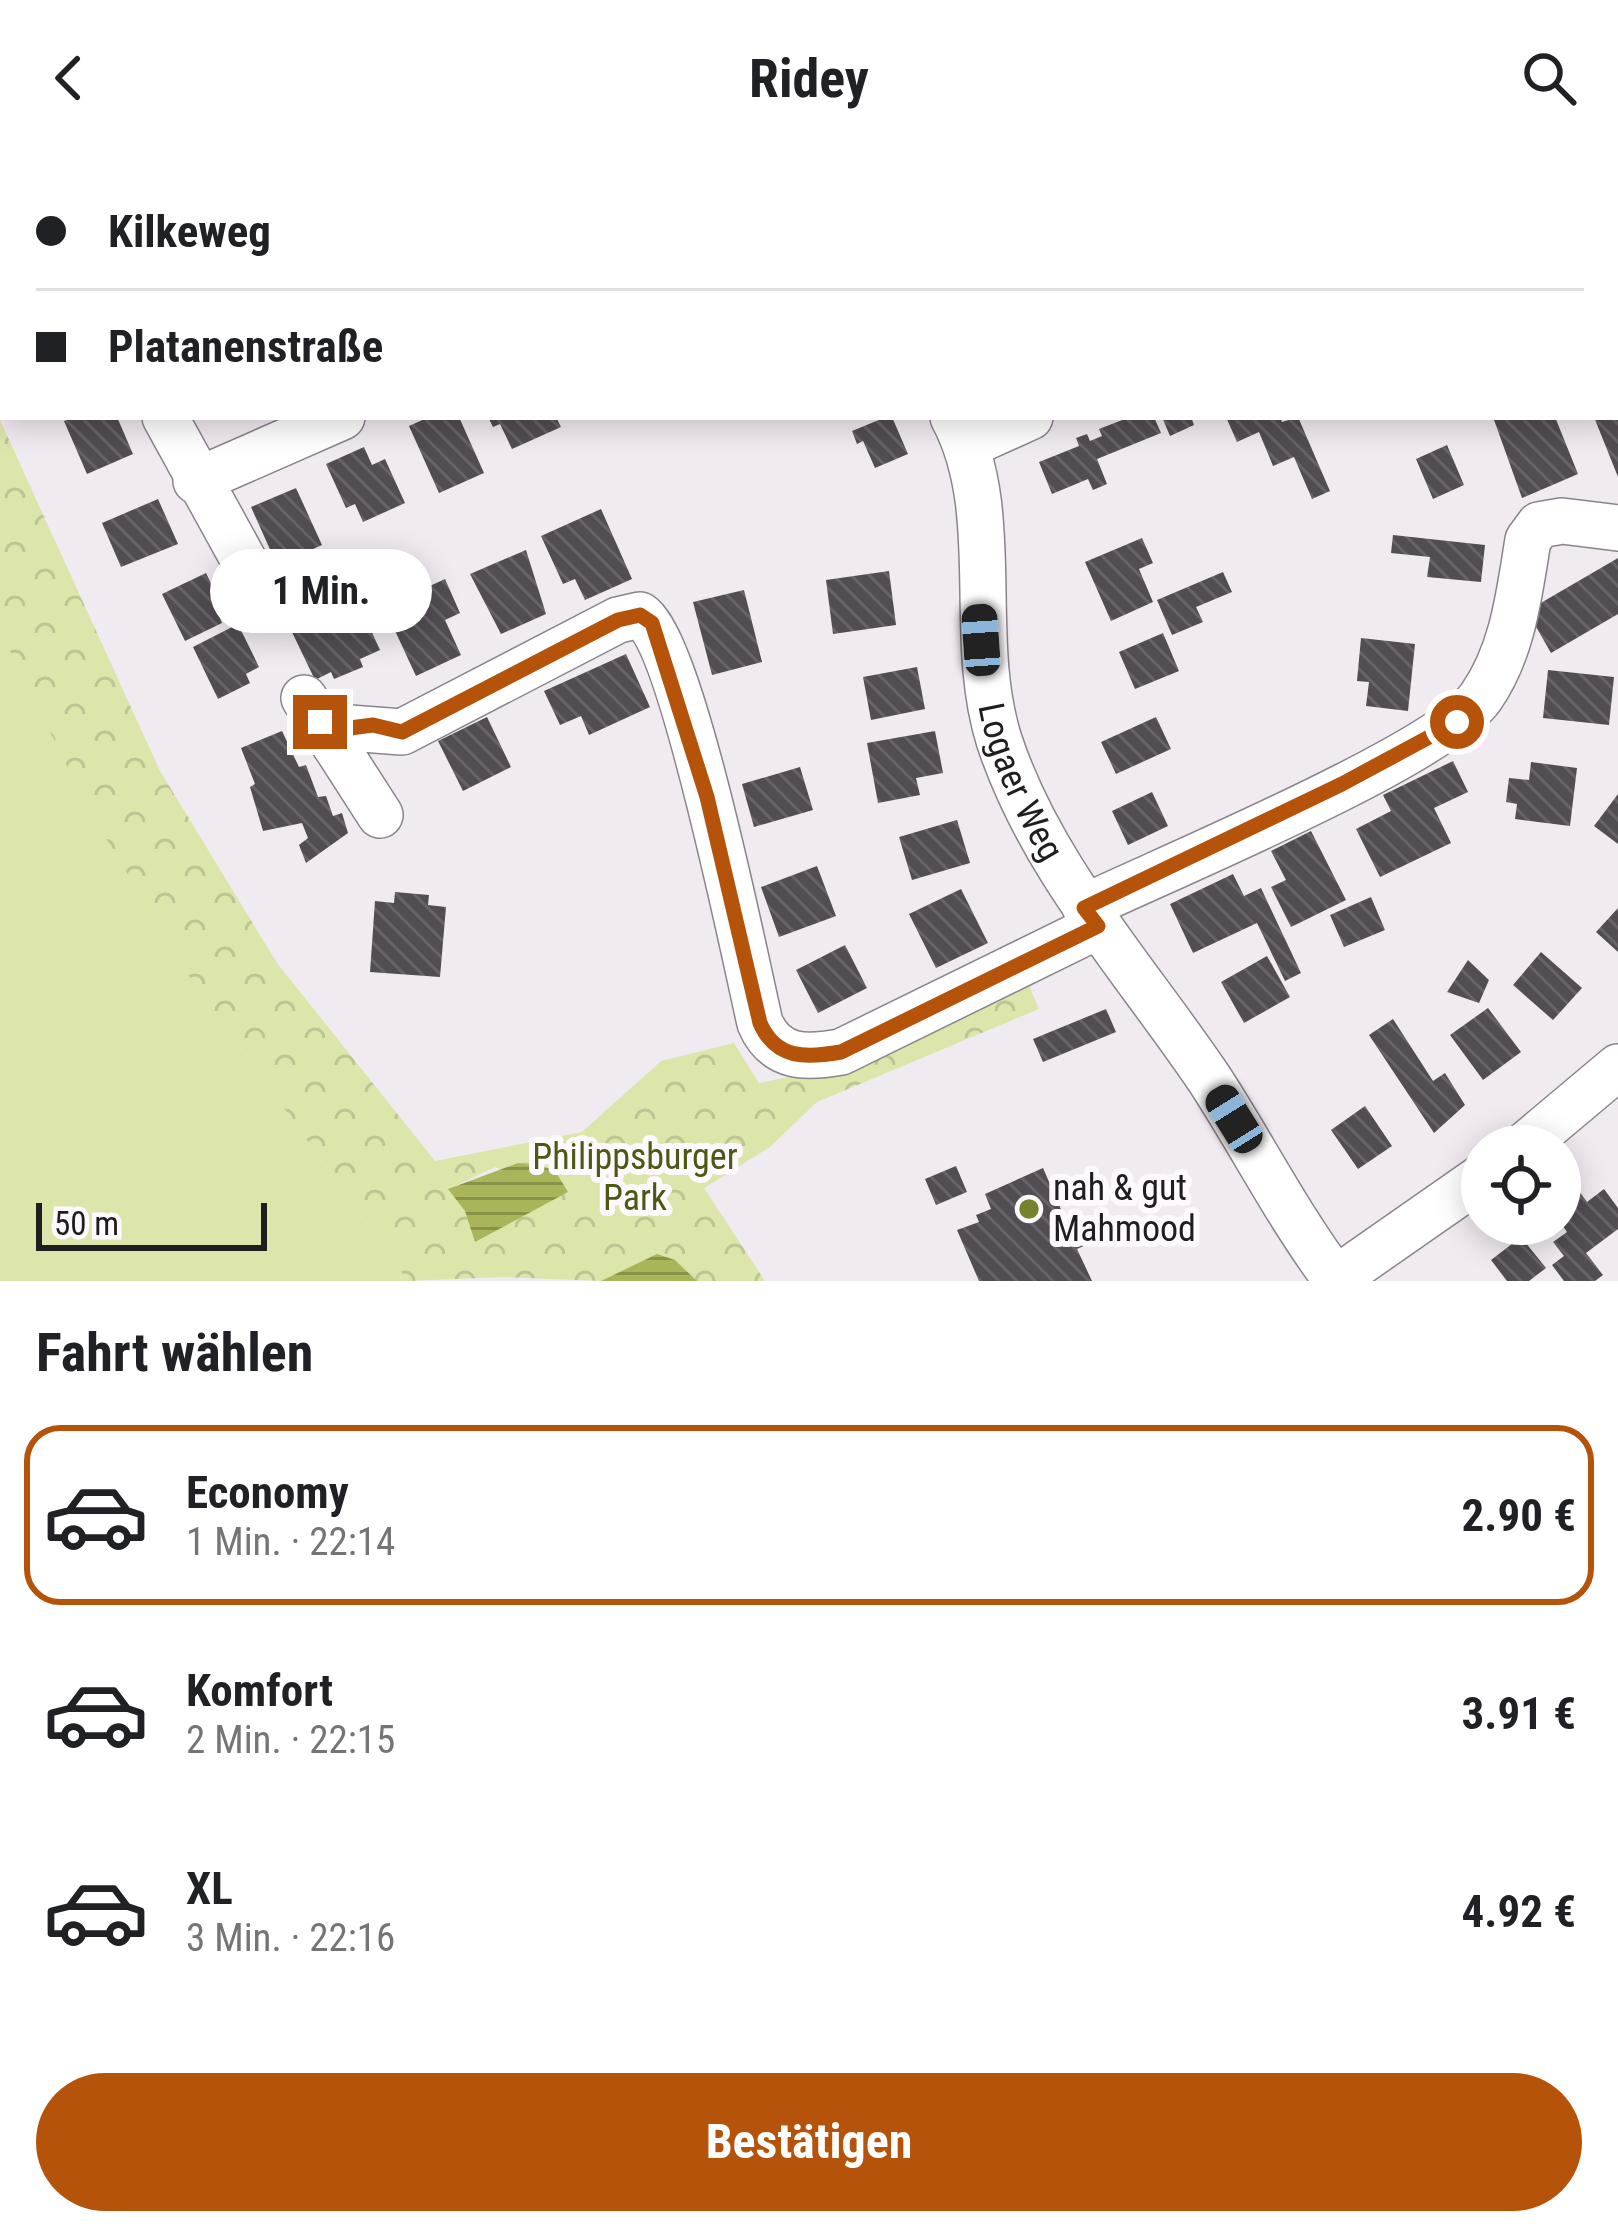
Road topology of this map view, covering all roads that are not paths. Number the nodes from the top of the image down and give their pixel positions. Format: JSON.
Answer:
{"nodes":[{"id":1,"x":166,"y":420,"type":"edge"},
{"id":2,"x":335,"y":420,"type":"edge"},
{"id":3,"x":1015,"y":420,"type":"edge"},
{"id":4,"x":961,"y":431,"type":"edge"},
{"id":5,"x":196,"y":481,"type":"junction"},
{"id":6,"x":1618,"y":528,"type":"edge"},
{"id":7,"x":253,"y":577,"type":"dead end"},
{"id":8,"x":304,"y":698,"type":"dead end"},
{"id":9,"x":1091,"y":916,"type":"junction"},
{"id":10,"x":1618,"y":1067,"type":"edge"},
{"id":11,"x":1549,"y":1125,"type":"edge"},
{"id":12,"x":1461,"y":1192,"type":"edge"},
{"id":13,"x":1335,"y":1280,"type":"edge"}],
"edges":[{"from":1,"to":5,"type":"street"},
{"from":2,"to":5,"type":"street"},
{"from":3,"to":4,"type":"street"},
{"from":4,"to":9,"type":"street","name":"Logaer Weg"},
{"from":5,"to":7,"type":"street"},
{"from":6,"to":9,"type":"street"},
{"from":8,"to":9,"type":"street"},
{"from":9,"to":13,"type":"street","name":"Logaer Weg"},
{"from":10,"to":11,"type":"street"},
{"from":12,"to":13,"type":"street"}]}
